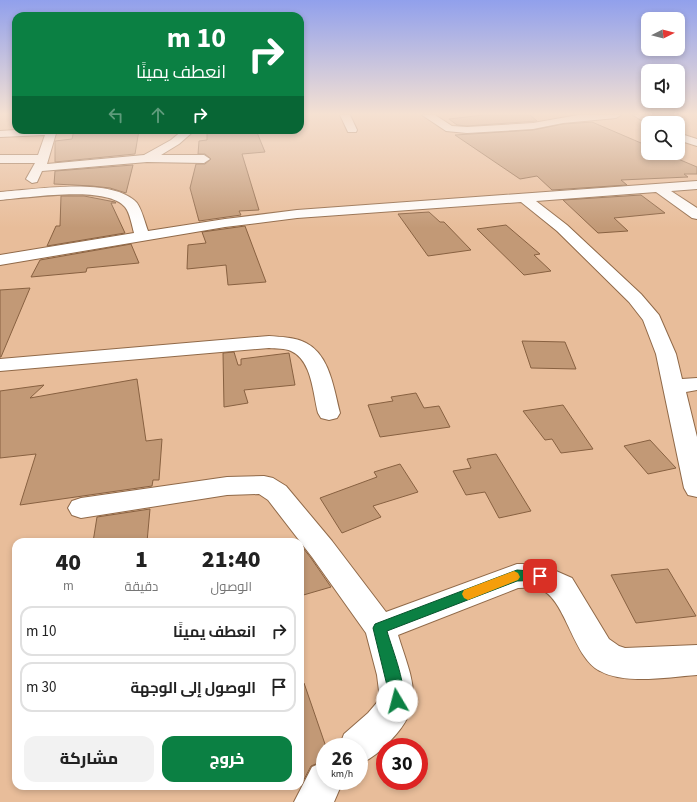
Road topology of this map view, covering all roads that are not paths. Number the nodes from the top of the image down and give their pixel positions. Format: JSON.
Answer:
{"nodes":[{"id":1,"x":45,"y":152,"type":"edge"},
{"id":2,"x":157,"y":152,"type":"edge"},
{"id":3,"x":147,"y":158,"type":"junction"},
{"id":4,"x":204,"y":159,"type":"dead end"},
{"id":5,"x":0,"y":160,"type":"edge"},
{"id":6,"x":41,"y":164,"type":"junction"},
{"id":7,"x":697,"y":184,"type":"edge"},
{"id":8,"x":660,"y":189,"type":"junction"},
{"id":9,"x":22,"y":194,"type":"junction"},
{"id":10,"x":0,"y":196,"type":"edge"},
{"id":11,"x":523,"y":197,"type":"junction"},
{"id":12,"x":697,"y":215,"type":"edge"},
{"id":13,"x":143,"y":237,"type":"junction"},
{"id":14,"x":0,"y":260,"type":"edge"},
{"id":15,"x":0,"y":366,"type":"edge"},
{"id":16,"x":697,"y":384,"type":"edge"},
{"id":17,"x":673,"y":387,"type":"junction"},
{"id":18,"x":329,"y":413,"type":"dead end"},
{"id":19,"x":697,"y":488,"type":"edge"},
{"id":20,"x":81,"y":508,"type":"dead end"},
{"id":21,"x":380,"y":628,"type":"junction"},
{"id":22,"x":697,"y":660,"type":"edge"},
{"id":23,"x":366,"y":738,"type":"edge"},
{"id":24,"x":320,"y":790,"type":"edge"},
{"id":25,"x":313,"y":802,"type":"edge"}],
"edges":[{"from":1,"to":6,"type":"street"},
{"from":2,"to":3,"type":"street"},
{"from":3,"to":4,"type":"street"},
{"from":3,"to":6,"type":"street"},
{"from":5,"to":6,"type":"street"},
{"from":6,"to":9,"type":"street"},
{"from":7,"to":8,"type":"street"},
{"from":8,"to":11,"type":"street"},
{"from":8,"to":12,"type":"street"},
{"from":9,"to":10,"type":"street"},
{"from":9,"to":13,"type":"street"},
{"from":11,"to":13,"type":"street"},
{"from":11,"to":17,"type":"street"},
{"from":13,"to":14,"type":"street"},
{"from":15,"to":18,"type":"street"},
{"from":16,"to":17,"type":"street"},
{"from":17,"to":19,"type":"street"},
{"from":20,"to":21,"type":"street"},
{"from":21,"to":22,"type":"street"},
{"from":21,"to":23,"type":"street"},
{"from":24,"to":25,"type":"street"}]}
